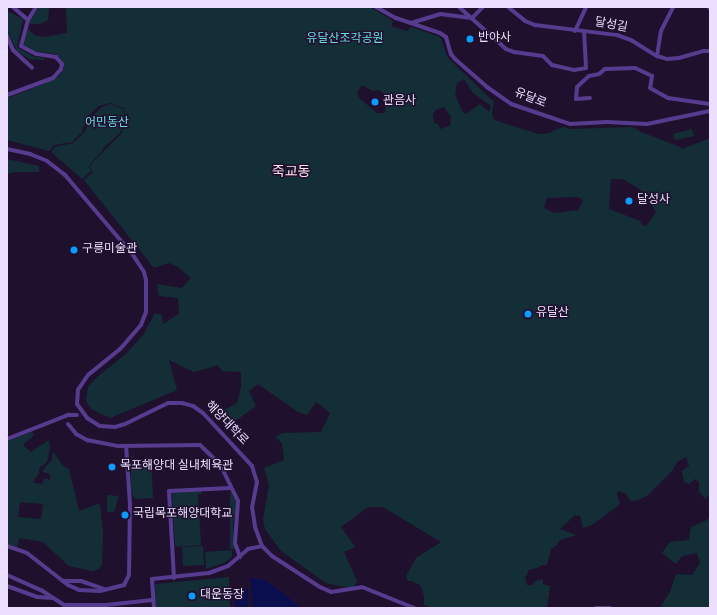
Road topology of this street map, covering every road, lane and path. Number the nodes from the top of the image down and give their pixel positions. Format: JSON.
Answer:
{"nodes":[{"id":1,"x":13,"y":7,"type":"edge"},
{"id":2,"x":36,"y":7,"type":"edge"},
{"id":3,"x":376,"y":7,"type":"edge"},
{"id":4,"x":459,"y":7,"type":"edge"},
{"id":5,"x":483,"y":7,"type":"edge"},
{"id":6,"x":508,"y":7,"type":"edge"},
{"id":7,"x":586,"y":7,"type":"edge"},
{"id":8,"x":673,"y":7,"type":"edge"},
{"id":9,"x":472,"y":18,"type":"junction"},
{"id":10,"x":28,"y":20,"type":"junction"},
{"id":11,"x":410,"y":23,"type":"junction"},
{"id":12,"x":575,"y":31,"type":"junction"},
{"id":13,"x":584,"y":32,"type":"junction"},
{"id":14,"x":7,"y":36,"type":"edge"},
{"id":15,"x":710,"y":51,"type":"edge"},
{"id":16,"x":657,"y":56,"type":"junction"},
{"id":17,"x":32,"y":68,"type":"dead end"},
{"id":18,"x":7,"y":94,"type":"edge"},
{"id":19,"x":590,"y":98,"type":"dead end"},
{"id":20,"x":710,"y":104,"type":"edge"},
{"id":21,"x":710,"y":111,"type":"edge"},
{"id":22,"x":7,"y":149,"type":"edge"},
{"id":23,"x":77,"y":415,"type":"dead end"},
{"id":24,"x":68,"y":424,"type":"dead end"},
{"id":25,"x":7,"y":439,"type":"edge"},
{"id":26,"x":126,"y":446,"type":"junction"},
{"id":27,"x":230,"y":488,"type":"junction"},
{"id":28,"x":7,"y":546,"type":"edge"},
{"id":29,"x":262,"y":546,"type":"junction"},
{"id":30,"x":240,"y":557,"type":"junction"},
{"id":31,"x":7,"y":575,"type":"edge"},
{"id":32,"x":174,"y":578,"type":"junction"},
{"id":33,"x":63,"y":581,"type":"junction"},
{"id":34,"x":7,"y":586,"type":"edge"},
{"id":35,"x":104,"y":589,"type":"junction"},
{"id":36,"x":53,"y":598,"type":"junction"},
{"id":37,"x":153,"y":600,"type":"junction"},
{"id":38,"x":154,"y":608,"type":"edge"},
{"id":39,"x":414,"y":608,"type":"edge"},
{"id":40,"x":596,"y":608,"type":"edge"},
{"id":41,"x":610,"y":608,"type":"edge"}],
"edges":[{"from":1,"to":10,"type":"street"},
{"from":2,"to":10,"type":"street"},
{"from":3,"to":11,"type":"street","name":"유달로"},
{"from":4,"to":9,"type":"street"},
{"from":5,"to":9,"type":"street"},
{"from":6,"to":12,"type":"street","name":"달성길"},
{"from":7,"to":12,"type":"street"},
{"from":8,"to":16,"type":"street"},
{"from":9,"to":11,"type":"street"},
{"from":9,"to":13,"type":"street"},
{"from":10,"to":18,"type":"street"},
{"from":11,"to":21,"type":"street","name":"유달로"},
{"from":12,"to":13,"type":"street","name":"달성길"},
{"from":13,"to":16,"type":"street","name":"달성길"},
{"from":14,"to":17,"type":"street"},
{"from":15,"to":16,"type":"street","name":"달성길"},
{"from":19,"to":20,"type":"street"},
{"from":22,"to":29,"type":"street","name":"해양대학로"},
{"from":23,"to":25,"type":"street"},
{"from":24,"to":26,"type":"street"},
{"from":26,"to":27,"type":"street"},
{"from":26,"to":35,"type":"street"},
{"from":27,"to":30,"type":"street"},
{"from":27,"to":32,"type":"street"},
{"from":28,"to":33,"type":"street"},
{"from":29,"to":30,"type":"street"},
{"from":29,"to":39,"type":"street","name":"해양대학로"},
{"from":30,"to":32,"type":"street"},
{"from":31,"to":36,"type":"street"},
{"from":32,"to":37,"type":"street"},
{"from":33,"to":35,"type":"street"},
{"from":33,"to":35,"type":"street"},
{"from":34,"to":36,"type":"street"},
{"from":36,"to":37,"type":"street"},
{"from":37,"to":38,"type":"street"},
{"from":40,"to":41,"type":"street"}]}
